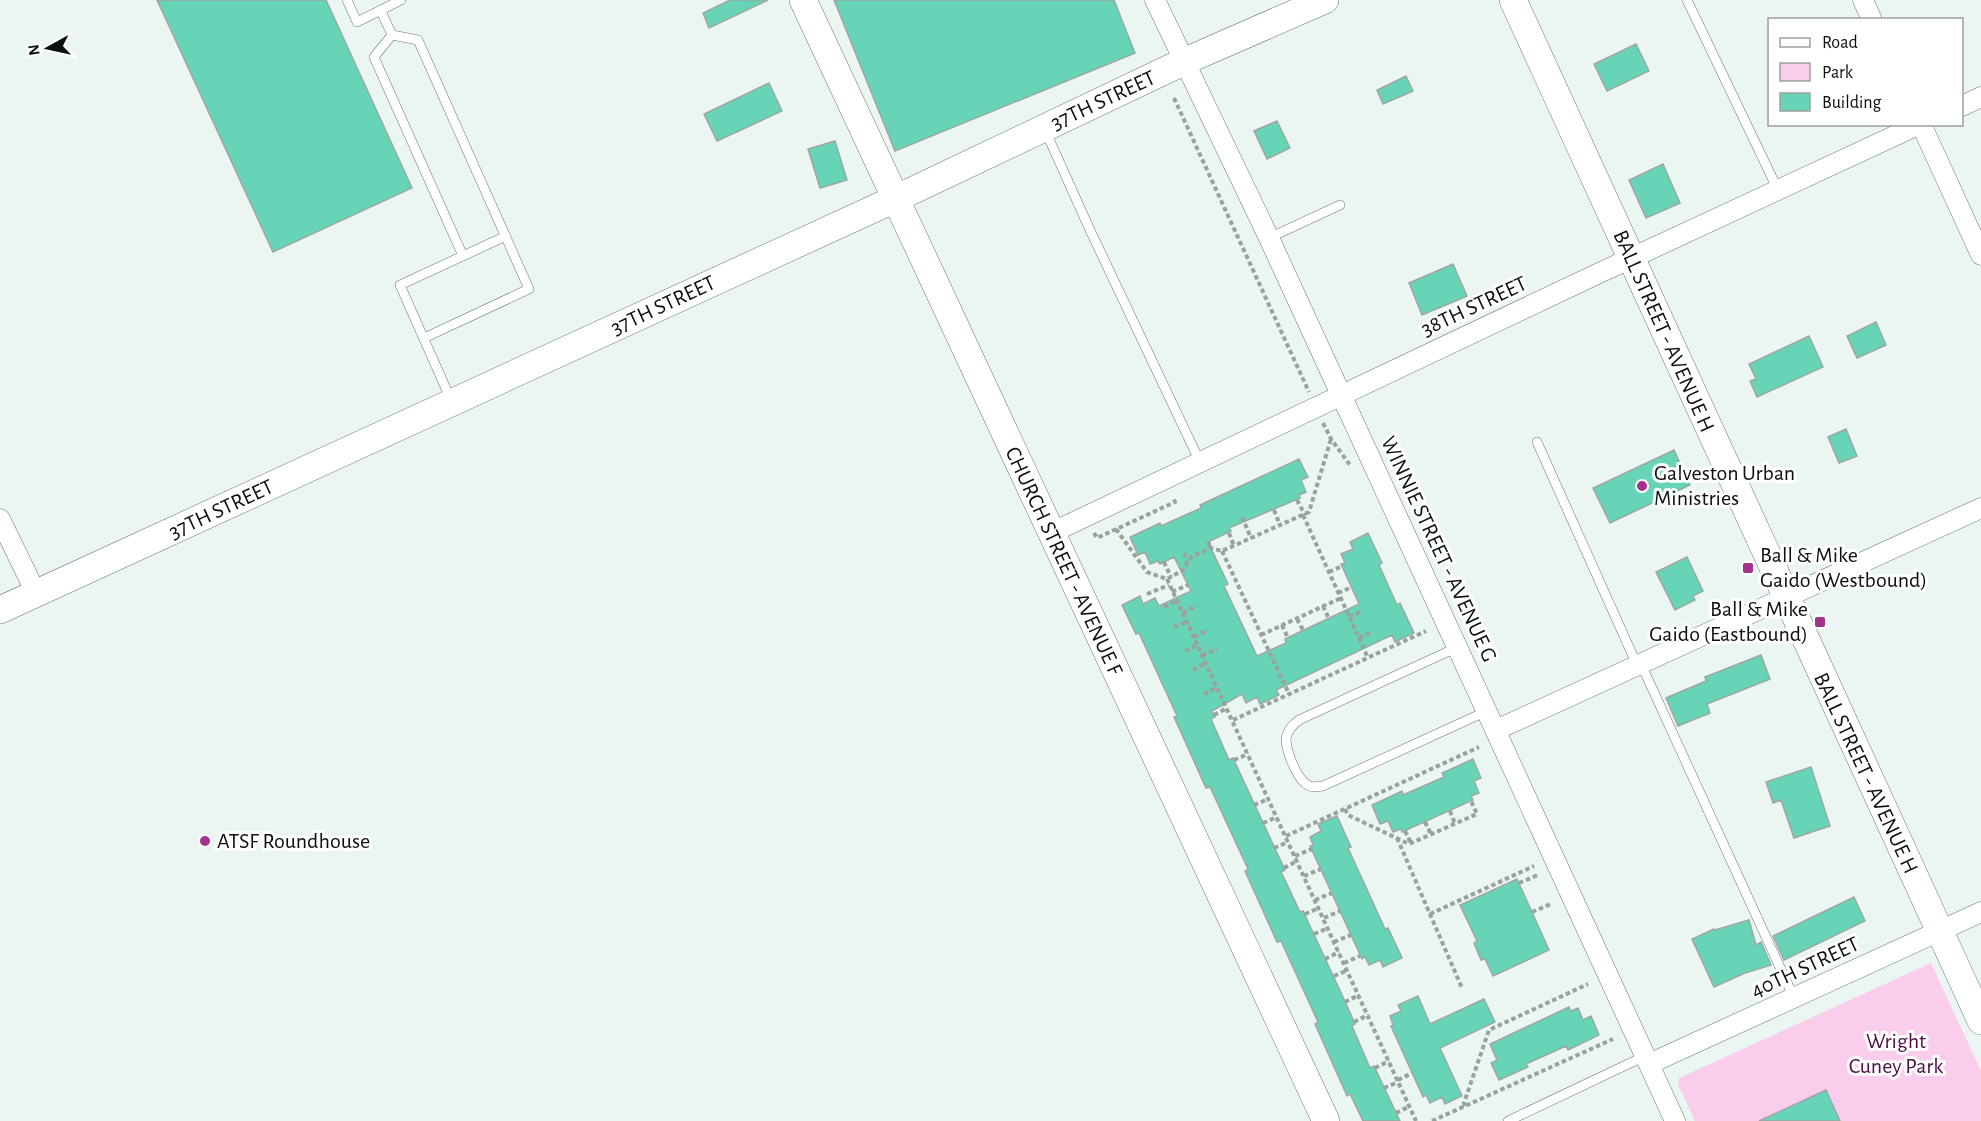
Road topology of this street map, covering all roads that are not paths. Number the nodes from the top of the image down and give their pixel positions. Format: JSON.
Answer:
{"nodes":[{"id":1,"x":347,"y":0,"type":"edge"},
{"id":2,"x":401,"y":0,"type":"edge"},
{"id":3,"x":803,"y":0,"type":"edge"},
{"id":4,"x":1155,"y":0,"type":"edge"},
{"id":5,"x":1325,"y":0,"type":"edge"},
{"id":6,"x":1513,"y":0,"type":"edge"},
{"id":7,"x":1687,"y":0,"type":"edge"},
{"id":8,"x":1863,"y":0,"type":"edge"},
{"id":9,"x":381,"y":11,"type":"junction"},
{"id":10,"x":1871,"y":18,"type":"edge"},
{"id":11,"x":392,"y":35,"type":"junction"},
{"id":12,"x":1183,"y":62,"type":"junction"},
{"id":13,"x":1981,"y":97,"type":"edge"},
{"id":14,"x":1963,"y":106,"type":"edge"},
{"id":15,"x":1916,"y":126,"type":"edge"},
{"id":16,"x":1921,"y":126,"type":"edge"},
{"id":17,"x":1044,"y":128,"type":"junction"},
{"id":18,"x":1778,"y":190,"type":"junction"},
{"id":19,"x":895,"y":199,"type":"junction"},
{"id":20,"x":1340,"y":205,"type":"dead end"},
{"id":21,"x":506,"y":236,"type":"junction"},
{"id":22,"x":1269,"y":238,"type":"junction"},
{"id":23,"x":1981,"y":255,"type":"edge"},
{"id":24,"x":463,"y":256,"type":"junction"},
{"id":25,"x":1630,"y":258,"type":"junction"},
{"id":26,"x":424,"y":338,"type":"junction"},
{"id":27,"x":1341,"y":395,"type":"junction"},
{"id":28,"x":452,"y":402,"type":"junction"},
{"id":29,"x":1537,"y":442,"type":"dead end"},
{"id":30,"x":1200,"y":462,"type":"junction"},
{"id":31,"x":1981,"y":507,"type":"edge"},
{"id":32,"x":0,"y":519,"type":"edge"},
{"id":33,"x":1051,"y":533,"type":"junction"},
{"id":34,"x":36,"y":593,"type":"junction"},
{"id":35,"x":1786,"y":597,"type":"junction"},
{"id":36,"x":0,"y":610,"type":"edge"},
{"id":37,"x":1458,"y":647,"type":"junction"},
{"id":38,"x":1639,"y":664,"type":"junction"},
{"id":39,"x":1487,"y":711,"type":"junction"},
{"id":40,"x":1496,"y":730,"type":"junction"},
{"id":41,"x":1981,"y":912,"type":"edge"},
{"id":42,"x":1939,"y":931,"type":"junction"},
{"id":43,"x":1794,"y":999,"type":"junction"},
{"id":44,"x":1981,"y":1021,"type":"edge"},
{"id":45,"x":1647,"y":1060,"type":"junction"},
{"id":46,"x":1672,"y":1120,"type":"edge"},
{"id":47,"x":1326,"y":1121,"type":"edge"},
{"id":48,"x":1508,"y":1121,"type":"edge"}],
"edges":[{"from":1,"to":9,"type":"lane"},
{"from":2,"to":9,"type":"lane"},
{"from":3,"to":19,"type":"street","name":"CHURCH STREET - AVENUE F"},
{"from":4,"to":12,"type":"street","name":"WINNIE STREET - AVENUE G"},
{"from":5,"to":12,"type":"street","name":"37TH STREET"},
{"from":6,"to":25,"type":"street","name":"BALL STREET - AVENUE H"},
{"from":7,"to":18,"type":"lane"},
{"from":8,"to":10,"type":"street"},
{"from":9,"to":11,"type":"lane"},
{"from":11,"to":21,"type":"lane"},
{"from":11,"to":24,"type":"lane"},
{"from":12,"to":17,"type":"street","name":"37TH STREET"},
{"from":12,"to":22,"type":"street","name":"WINNIE STREET - AVENUE G"},
{"from":13,"to":14,"type":"street"},
{"from":15,"to":18,"type":"street","name":"38TH STREET"},
{"from":16,"to":23,"type":"street"},
{"from":17,"to":19,"type":"street","name":"37TH STREET"},
{"from":17,"to":30,"type":"lane"},
{"from":18,"to":25,"type":"street","name":"38TH STREET"},
{"from":19,"to":28,"type":"street","name":"37TH STREET"},
{"from":19,"to":33,"type":"street","name":"CHURCH STREET - AVENUE F"},
{"from":20,"to":22,"type":"lane"},
{"from":21,"to":24,"type":"lane"},
{"from":21,"to":26,"type":"lane"},
{"from":22,"to":27,"type":"street","name":"WINNIE STREET - AVENUE G"},
{"from":24,"to":26,"type":"lane"},
{"from":25,"to":27,"type":"street","name":"38TH STREET"},
{"from":25,"to":35,"type":"street","name":"BALL STREET - AVENUE H"},
{"from":26,"to":28,"type":"lane"},
{"from":27,"to":30,"type":"street","name":"38TH STREET"},
{"from":27,"to":37,"type":"street","name":"WINNIE STREET - AVENUE G"},
{"from":28,"to":34,"type":"street","name":"37TH STREET"},
{"from":29,"to":38,"type":"lane"},
{"from":30,"to":33,"type":"street","name":"38TH STREET"},
{"from":31,"to":35,"type":"street"},
{"from":32,"to":34,"type":"street"},
{"from":33,"to":47,"type":"street","name":"CHURCH STREET - AVENUE F"},
{"from":34,"to":36,"type":"street","name":"37TH STREET"},
{"from":35,"to":38,"type":"street"},
{"from":35,"to":42,"type":"street","name":"BALL STREET - AVENUE H"},
{"from":37,"to":39,"type":"street","name":"WINNIE STREET - AVENUE G"},
{"from":37,"to":39,"type":"lane"},
{"from":38,"to":40,"type":"street"},
{"from":38,"to":43,"type":"lane"},
{"from":39,"to":40,"type":"street","name":"WINNIE STREET - AVENUE G"},
{"from":40,"to":45,"type":"street","name":"WINNIE STREET - AVENUE G"},
{"from":41,"to":42,"type":"street","name":"40TH STREET"},
{"from":42,"to":43,"type":"street","name":"40TH STREET"},
{"from":42,"to":44,"type":"street","name":"BALL STREET - AVENUE H"},
{"from":43,"to":45,"type":"street","name":"40TH STREET"},
{"from":45,"to":46,"type":"street","name":"WINNIE STREET - AVENUE G"},
{"from":45,"to":48,"type":"lane"}]}
